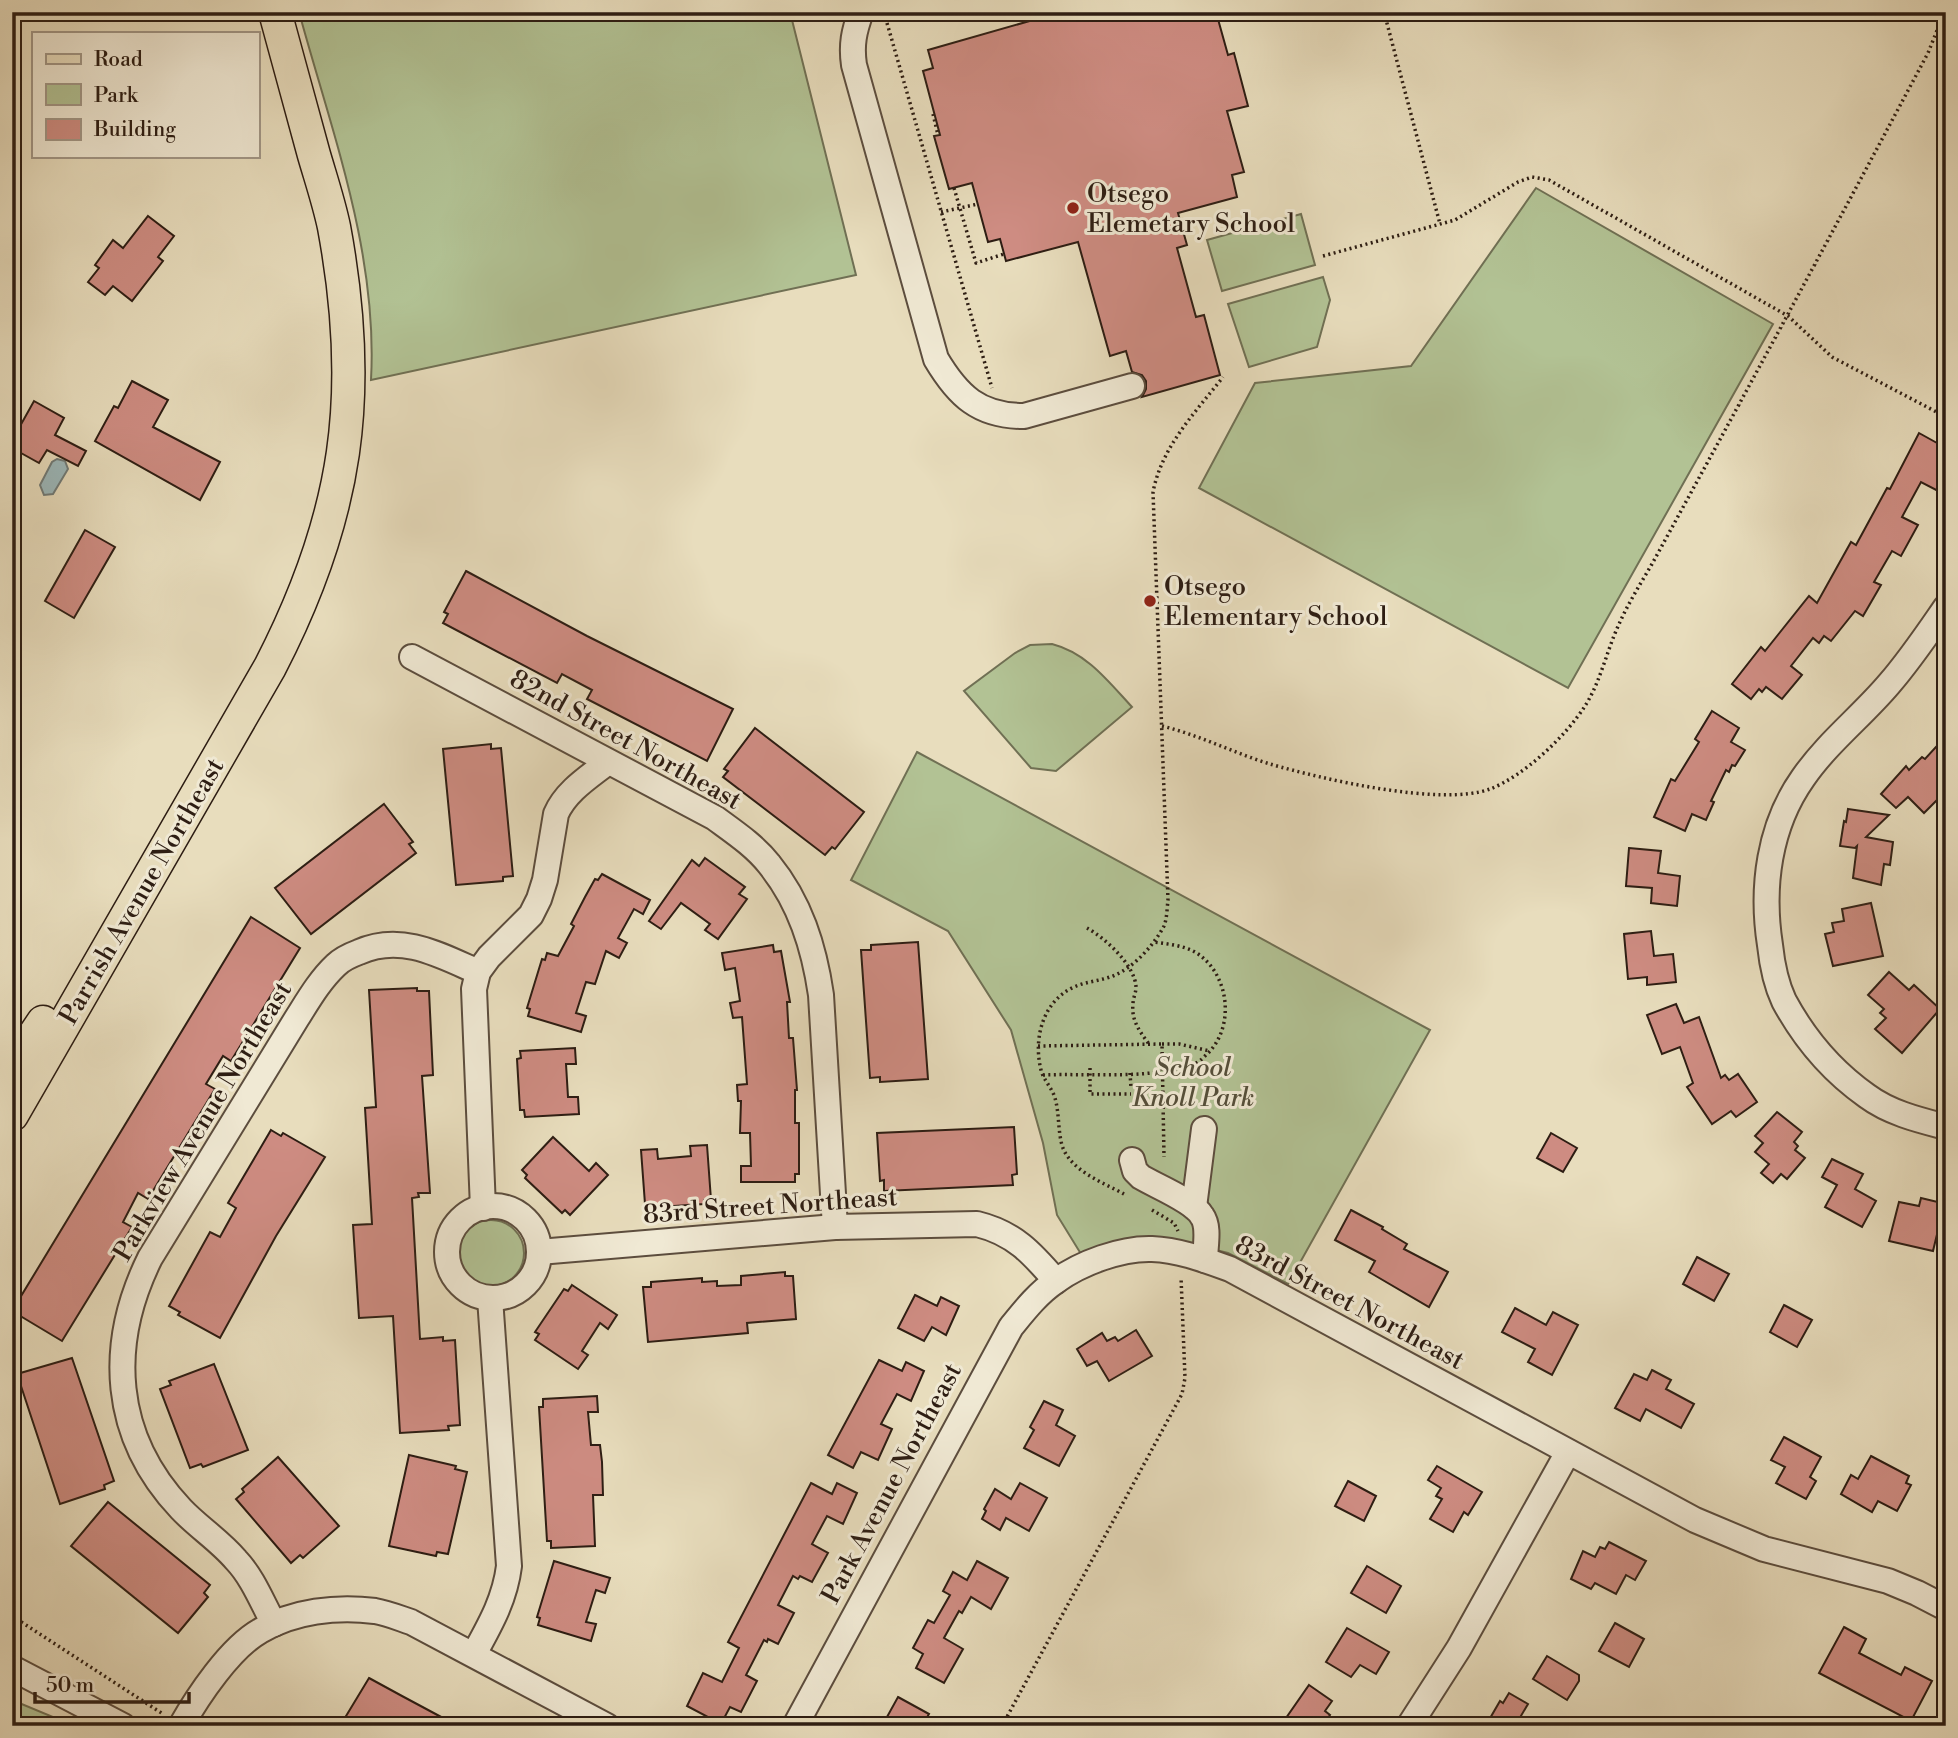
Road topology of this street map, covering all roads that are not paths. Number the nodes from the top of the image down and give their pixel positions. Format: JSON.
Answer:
{"nodes":[{"id":1,"x":275,"y":12,"type":"edge"},
{"id":2,"x":861,"y":12,"type":"edge"},
{"id":3,"x":1132,"y":386,"type":"dead end"},
{"id":4,"x":1946,"y":607,"type":"edge"},
{"id":5,"x":412,"y":657,"type":"dead end"},
{"id":6,"x":270,"y":667,"type":"junction"},
{"id":7,"x":608,"y":762,"type":"junction"},
{"id":8,"x":478,"y":972,"type":"junction"},
{"id":9,"x":12,"y":1068,"type":"edge"},
{"id":10,"x":12,"y":1115,"type":"edge"},
{"id":11,"x":1946,"y":1127,"type":"edge"},
{"id":12,"x":1204,"y":1129,"type":"dead end"},
{"id":13,"x":1132,"y":1160,"type":"dead end"},
{"id":14,"x":1194,"y":1207,"type":"junction"},
{"id":15,"x":483,"y":1208,"type":"junction"},
{"id":16,"x":835,"y":1227,"type":"junction"},
{"id":17,"x":539,"y":1252,"type":"junction"},
{"id":18,"x":1205,"y":1260,"type":"junction"},
{"id":19,"x":1056,"y":1281,"type":"junction"},
{"id":20,"x":490,"y":1298,"type":"junction"},
{"id":21,"x":1568,"y":1452,"type":"junction"},
{"id":22,"x":1946,"y":1608,"type":"edge"},
{"id":23,"x":274,"y":1624,"type":"junction"},
{"id":24,"x":474,"y":1654,"type":"junction"},
{"id":25,"x":12,"y":1668,"type":"edge"},
{"id":26,"x":171,"y":1719,"type":"edge"},
{"id":27,"x":123,"y":1726,"type":"edge"},
{"id":28,"x":607,"y":1726,"type":"edge"},
{"id":29,"x":795,"y":1726,"type":"edge"},
{"id":30,"x":1409,"y":1726,"type":"edge"}],
"edges":[{"from":1,"to":6,"type":"main road","name":"Parrish Avenue Northeast"},
{"from":2,"to":3,"type":"street"},
{"from":4,"to":11,"type":"street"},
{"from":5,"to":7,"type":"street","name":"82nd Street Northeast"},
{"from":6,"to":9,"type":"main road","name":"Parrish Avenue Northeast"},
{"from":6,"to":10,"type":"main road","name":"Parrish Avenue Northeast"},
{"from":7,"to":8,"type":"street"},
{"from":7,"to":16,"type":"street","name":"82nd Street Northeast"},
{"from":8,"to":15,"type":"street"},
{"from":8,"to":23,"type":"street","name":"Parkview Avenue Northeast"},
{"from":12,"to":14,"type":"street"},
{"from":13,"to":14,"type":"street"},
{"from":14,"to":18,"type":"street"},
{"from":15,"to":17,"type":"street"},
{"from":15,"to":20,"type":"street"},
{"from":16,"to":17,"type":"street","name":"83rd Street Northeast"},
{"from":16,"to":19,"type":"street","name":"83rd Street Northeast"},
{"from":17,"to":20,"type":"street"},
{"from":18,"to":19,"type":"street","name":"83rd Street Northeast"},
{"from":18,"to":21,"type":"street","name":"83rd Street Northeast"},
{"from":19,"to":29,"type":"street","name":"Park Avenue Northeast"},
{"from":20,"to":24,"type":"street"},
{"from":21,"to":22,"type":"street","name":"83rd Street Northeast"},
{"from":21,"to":30,"type":"street"},
{"from":23,"to":24,"type":"street"},
{"from":23,"to":26,"type":"street"},
{"from":24,"to":28,"type":"street"},
{"from":25,"to":27,"type":"street"}]}
